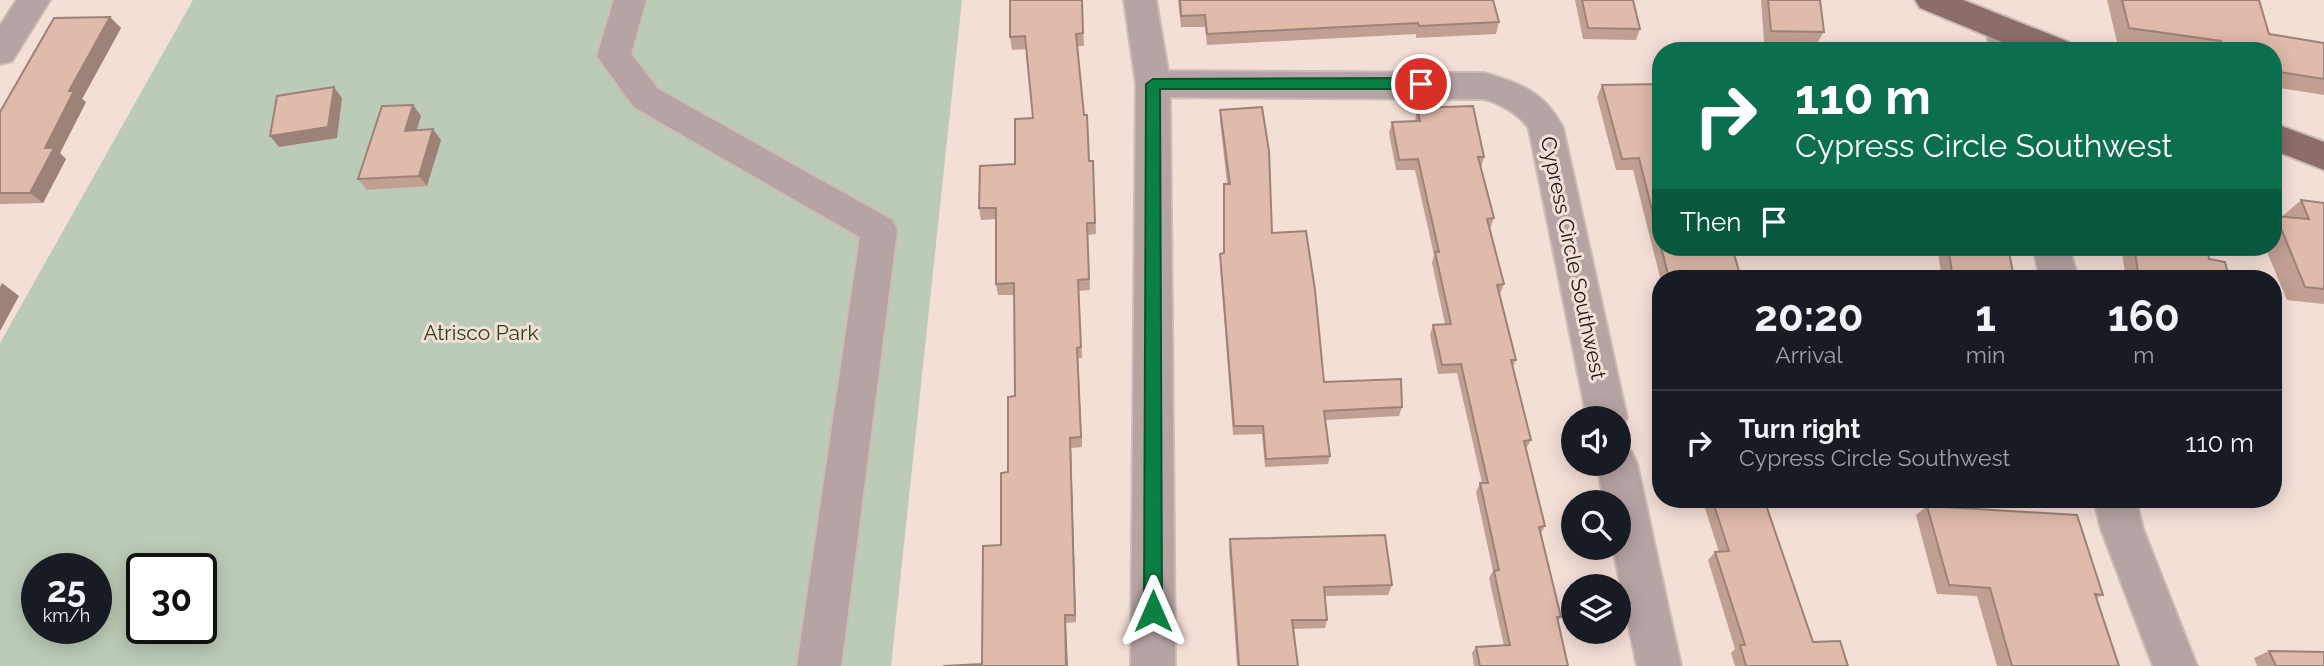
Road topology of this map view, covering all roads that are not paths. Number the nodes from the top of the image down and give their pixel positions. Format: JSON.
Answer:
{"nodes":[{"id":1,"x":34,"y":0,"type":"edge"},
{"id":2,"x":630,"y":0,"type":"edge"},
{"id":3,"x":1140,"y":0,"type":"edge"},
{"id":4,"x":1931,"y":0,"type":"edge"},
{"id":5,"x":2004,"y":40,"type":"edge"},
{"id":6,"x":0,"y":52,"type":"edge"},
{"id":7,"x":1153,"y":84,"type":"junction"},
{"id":8,"x":2282,"y":140,"type":"edge"},
{"id":9,"x":2324,"y":156,"type":"edge"},
{"id":10,"x":1604,"y":406,"type":"edge"},
{"id":11,"x":1619,"y":476,"type":"edge"},
{"id":12,"x":2117,"y":508,"type":"edge"},
{"id":13,"x":819,"y":666,"type":"edge"},
{"id":14,"x":1153,"y":666,"type":"edge"},
{"id":15,"x":1659,"y":666,"type":"edge"},
{"id":16,"x":2175,"y":666,"type":"edge"}],
"edges":[{"from":1,"to":6,"type":"street"},
{"from":2,"to":13,"type":"street"},
{"from":3,"to":7,"type":"street"},
{"from":4,"to":5,"type":"main road"},
{"from":7,"to":10,"type":"street","name":"Cypress Circle Southwest"},
{"from":7,"to":14,"type":"street"},
{"from":8,"to":9,"type":"main road"},
{"from":11,"to":15,"type":"street"},
{"from":12,"to":16,"type":"street"}]}
